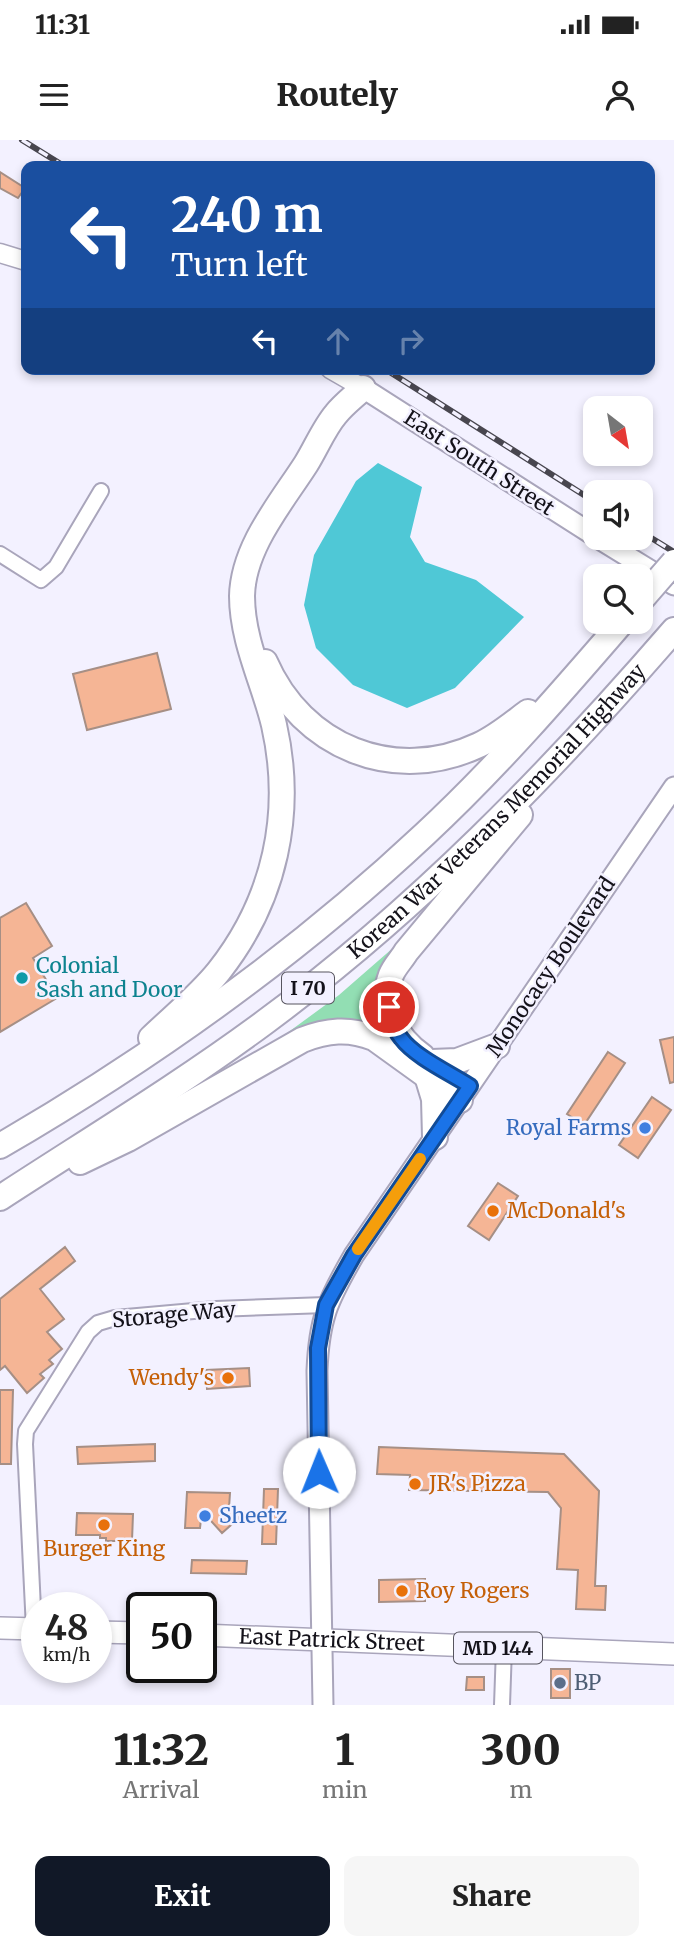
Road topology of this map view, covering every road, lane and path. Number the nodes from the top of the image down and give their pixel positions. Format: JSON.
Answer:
{"nodes":[{"id":1,"x":0,"y":253,"type":"edge"},
{"id":2,"x":21,"y":259,"type":"edge"},
{"id":3,"x":340,"y":375,"type":"edge"},
{"id":4,"x":363,"y":388,"type":"junction"},
{"id":5,"x":101,"y":491,"type":"dead end"},
{"id":6,"x":583,"y":529,"type":"edge"},
{"id":7,"x":617,"y":550,"type":"edge"},
{"id":8,"x":0,"y":555,"type":"edge"},
{"id":9,"x":674,"y":562,"type":"edge"},
{"id":10,"x":674,"y":585,"type":"edge"},
{"id":11,"x":653,"y":586,"type":"edge"},
{"id":12,"x":674,"y":630,"type":"edge"},
{"id":13,"x":612,"y":634,"type":"edge"},
{"id":14,"x":569,"y":683,"type":"junction"},
{"id":15,"x":579,"y":733,"type":"junction"},
{"id":16,"x":674,"y":786,"type":"edge"},
{"id":17,"x":497,"y":1046,"type":"junction"},
{"id":18,"x":429,"y":1069,"type":"junction"},
{"id":19,"x":99,"y":1085,"type":"junction"},
{"id":20,"x":465,"y":1093,"type":"junction"},
{"id":21,"x":435,"y":1137,"type":"junction"},
{"id":22,"x":0,"y":1146,"type":"edge"},
{"id":23,"x":0,"y":1199,"type":"edge"},
{"id":24,"x":326,"y":1305,"type":"junction"},
{"id":25,"x":33,"y":1592,"type":"edge"},
{"id":26,"x":0,"y":1628,"type":"edge"},
{"id":27,"x":21,"y":1629,"type":"edge"},
{"id":28,"x":217,"y":1636,"type":"edge"},
{"id":29,"x":323,"y":1639,"type":"junction"},
{"id":30,"x":504,"y":1648,"type":"junction"},
{"id":31,"x":674,"y":1654,"type":"edge"},
{"id":32,"x":323,"y":1705,"type":"edge"},
{"id":33,"x":502,"y":1705,"type":"edge"}],
"edges":[{"from":1,"to":2,"type":"street"},
{"from":3,"to":4,"type":"street"},
{"from":4,"to":6,"type":"main road","name":"East South Street"},
{"from":4,"to":14,"type":"highway"},
{"from":4,"to":19,"type":"highway"},
{"from":5,"to":8,"type":"street"},
{"from":7,"to":10,"type":"main road","name":"East South Street"},
{"from":9,"to":11,"type":"highway","bridge":true},
{"from":12,"to":15,"type":"highway","name":"Korean War Veterans Memorial Highway","number":"I 70"},
{"from":13,"to":14,"type":"highway","name":"Korean War Veterans Memorial Highway","number":"I 70"},
{"from":14,"to":19,"type":"highway","name":"Korean War Veterans Memorial Highway","number":"I 70"},
{"from":15,"to":18,"type":"highway"},
{"from":15,"to":23,"type":"highway","name":"Korean War Veterans Memorial Highway","number":"I 70"},
{"from":16,"to":17,"type":"main road","name":"Monocacy Boulevard"},
{"from":17,"to":18,"type":"highway"},
{"from":17,"to":20,"type":"main road","name":"Monocacy Boulevard"},
{"from":18,"to":20,"type":"highway"},
{"from":18,"to":21,"type":"highway"},
{"from":18,"to":23,"type":"highway"},
{"from":19,"to":22,"type":"highway","name":"Korean War Veterans Memorial Highway","number":"I 70"},
{"from":20,"to":21,"type":"main road","name":"Monocacy Boulevard"},
{"from":21,"to":24,"type":"main road","name":"Monocacy Boulevard"},
{"from":24,"to":25,"type":"street","name":"Storage Way"},
{"from":24,"to":29,"type":"main road","name":"Monocacy Boulevard"},
{"from":26,"to":27,"type":"main road"},
{"from":28,"to":29,"type":"main road","name":"East Patrick Street","number":"MD 144"},
{"from":29,"to":30,"type":"main road","name":"East Patrick Street","number":"MD 144"},
{"from":29,"to":32,"type":"main road","name":"Monocacy Boulevard"},
{"from":30,"to":31,"type":"main road","name":"East Patrick Street","number":"MD 144"},
{"from":30,"to":33,"type":"street"}]}
